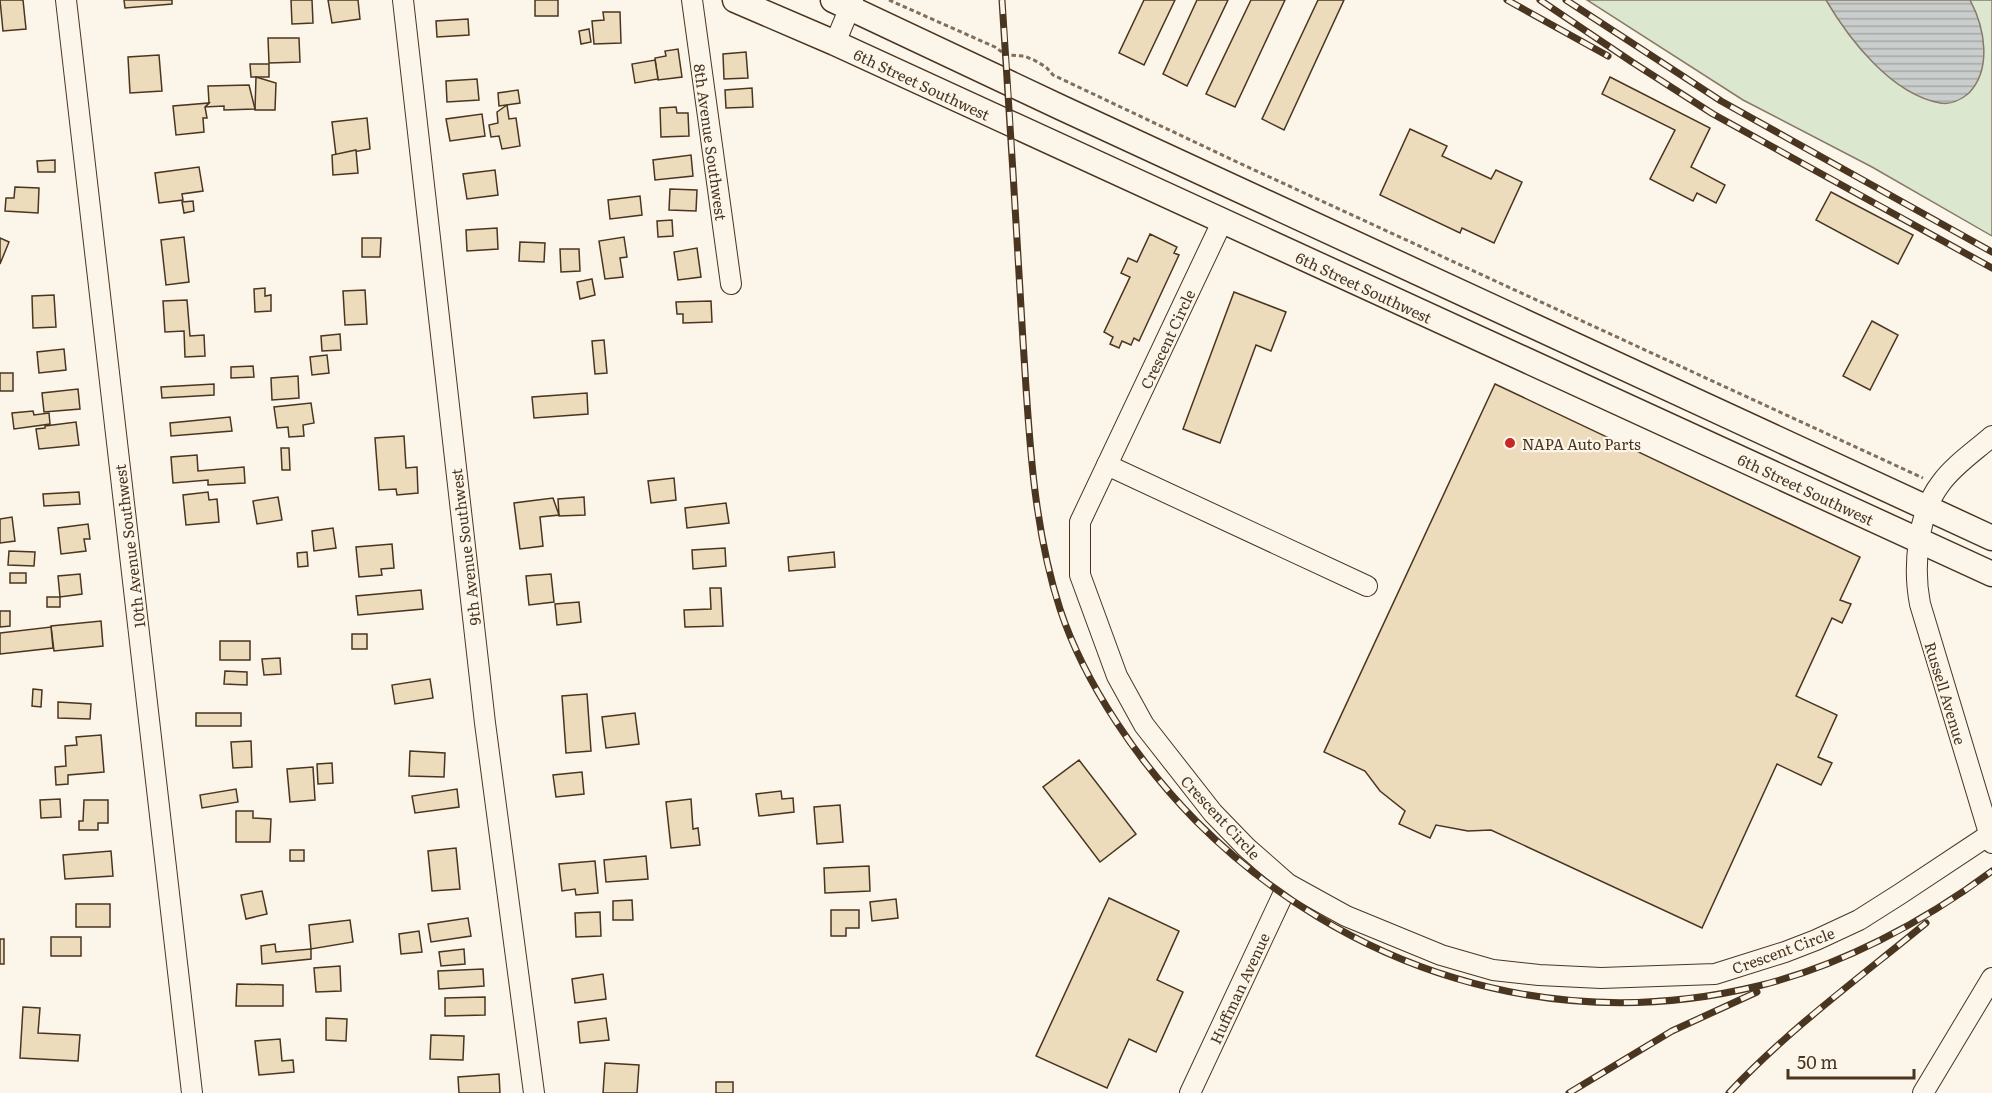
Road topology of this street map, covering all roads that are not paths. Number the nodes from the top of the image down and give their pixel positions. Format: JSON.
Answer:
{"nodes":[{"id":1,"x":66,"y":0,"type":"edge"},
{"id":2,"x":403,"y":0,"type":"edge"},
{"id":3,"x":692,"y":0,"type":"edge"},
{"id":4,"x":735,"y":0,"type":"edge"},
{"id":5,"x":845,"y":3,"type":"edge"},
{"id":6,"x":835,"y":43,"type":"junction"},
{"id":7,"x":1222,"y":222,"type":"junction"},
{"id":8,"x":731,"y":284,"type":"dead end"},
{"id":9,"x":1992,"y":436,"type":"edge"},
{"id":10,"x":1107,"y":465,"type":"junction"},
{"id":11,"x":1928,"y":509,"type":"junction"},
{"id":12,"x":1992,"y":538,"type":"edge"},
{"id":13,"x":1920,"y":541,"type":"junction"},
{"id":14,"x":1992,"y":574,"type":"edge"},
{"id":15,"x":1367,"y":586,"type":"dead end"},
{"id":16,"x":1990,"y":839,"type":"edge"},
{"id":17,"x":1288,"y":884,"type":"junction"},
{"id":18,"x":1992,"y":978,"type":"edge"},
{"id":19,"x":192,"y":1093,"type":"edge"},
{"id":20,"x":534,"y":1093,"type":"edge"},
{"id":21,"x":1190,"y":1093,"type":"edge"},
{"id":22,"x":1923,"y":1093,"type":"edge"}],
"edges":[{"from":1,"to":19,"type":"street","name":"10th Avenue Southwest"},
{"from":2,"to":20,"type":"street","name":"9th Avenue Southwest"},
{"from":3,"to":8,"type":"street","name":"8th Avenue Southwest"},
{"from":4,"to":6,"type":"main road","name":"6th Street Southwest"},
{"from":5,"to":6,"type":"street"},
{"from":5,"to":11,"type":"main road"},
{"from":6,"to":7,"type":"main road","name":"6th Street Southwest"},
{"from":7,"to":10,"type":"street","name":"Crescent Circle"},
{"from":7,"to":13,"type":"main road","name":"6th Street Southwest"},
{"from":9,"to":11,"type":"street","name":"Russell Avenue"},
{"from":10,"to":15,"type":"street"},
{"from":10,"to":17,"type":"street","name":"Crescent Circle"},
{"from":11,"to":12,"type":"main road"},
{"from":11,"to":13,"type":"street","name":"Russell Avenue"},
{"from":13,"to":14,"type":"main road","name":"6th Street Southwest"},
{"from":13,"to":16,"type":"street","name":"Russell Avenue"},
{"from":16,"to":17,"type":"street","name":"Crescent Circle"},
{"from":17,"to":21,"type":"street","name":"Huffman Avenue"},
{"from":18,"to":22,"type":"street"}]}
